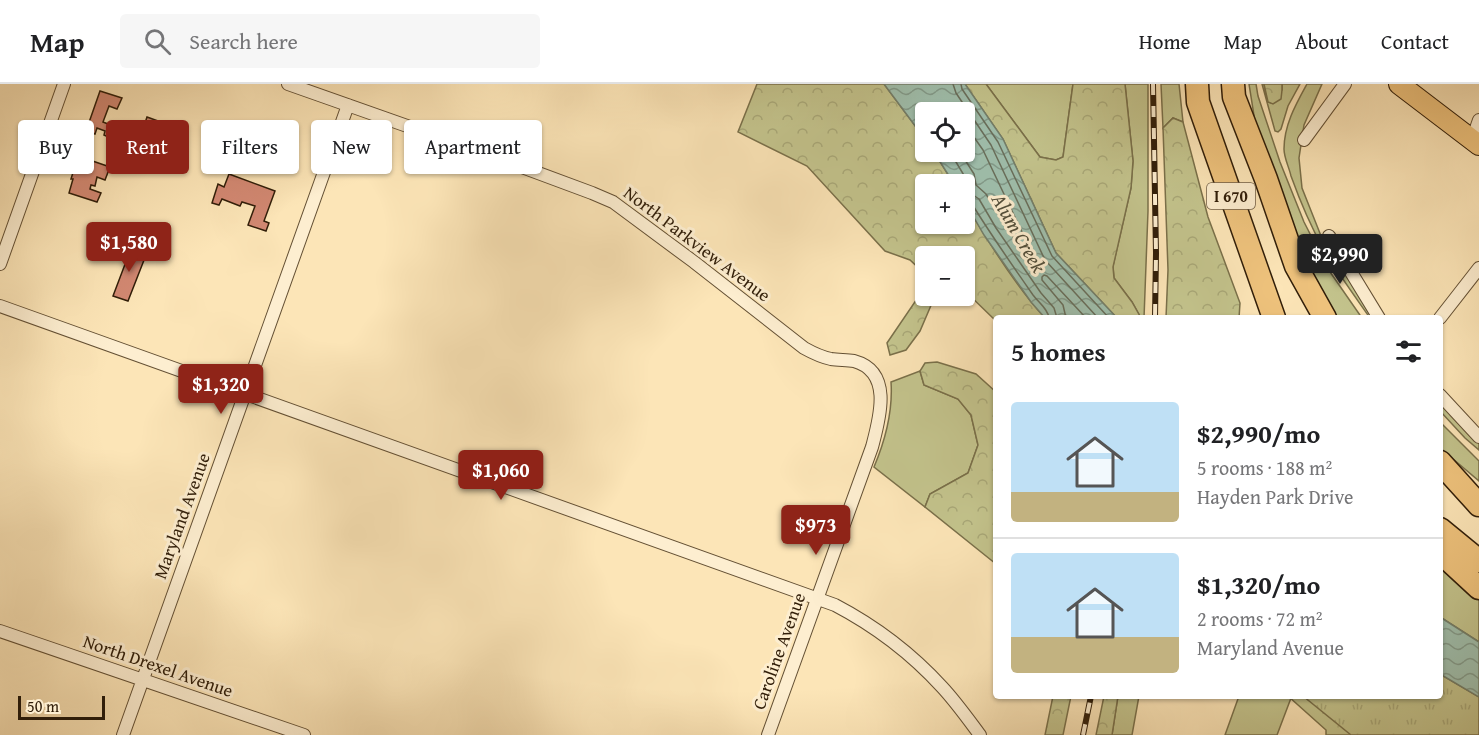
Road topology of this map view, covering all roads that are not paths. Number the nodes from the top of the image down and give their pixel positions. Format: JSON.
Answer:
{"nodes":[{"id":1,"x":64,"y":84,"type":"edge"},
{"id":2,"x":288,"y":84,"type":"edge"},
{"id":3,"x":1197,"y":84,"type":"edge"},
{"id":4,"x":1233,"y":84,"type":"edge"},
{"id":5,"x":1345,"y":84,"type":"edge"},
{"id":6,"x":1399,"y":84,"type":"edge"},
{"id":7,"x":348,"y":105,"type":"junction"},
{"id":8,"x":1479,"y":120,"type":"edge"},
{"id":9,"x":1304,"y":140,"type":"dead end"},
{"id":10,"x":1475,"y":142,"type":"edge"},
{"id":11,"x":1329,"y":236,"type":"dead end"},
{"id":12,"x":0,"y":264,"type":"edge"},
{"id":13,"x":1479,"y":268,"type":"edge"},
{"id":14,"x":0,"y":306,"type":"edge"},
{"id":15,"x":1273,"y":315,"type":"edge"},
{"id":16,"x":1323,"y":315,"type":"edge"},
{"id":17,"x":1377,"y":315,"type":"edge"},
{"id":18,"x":1442,"y":315,"type":"edge"},
{"id":19,"x":873,"y":374,"type":"joint"},
{"id":20,"x":245,"y":393,"type":"junction"},
{"id":21,"x":1443,"y":398,"type":"edge"},
{"id":22,"x":1479,"y":437,"type":"edge"},
{"id":23,"x":1443,"y":464,"type":"edge"},
{"id":24,"x":1443,"y":465,"type":"edge"},
{"id":25,"x":1479,"y":492,"type":"edge"},
{"id":26,"x":1479,"y":505,"type":"edge"},
{"id":27,"x":1443,"y":531,"type":"edge"},
{"id":28,"x":1443,"y":555,"type":"edge"},
{"id":29,"x":1479,"y":561,"type":"edge"},
{"id":30,"x":1479,"y":588,"type":"edge"},
{"id":31,"x":817,"y":598,"type":"junction"},
{"id":32,"x":0,"y":631,"type":"edge"},
{"id":33,"x":143,"y":680,"type":"junction"},
{"id":34,"x":123,"y":735,"type":"edge"},
{"id":35,"x":304,"y":735,"type":"edge"},
{"id":36,"x":768,"y":735,"type":"edge"},
{"id":37,"x":980,"y":735,"type":"edge"}],
"edges":[{"from":1,"to":12,"type":"street"},
{"from":2,"to":7,"type":"street","name":"North Parkview Avenue"},
{"from":3,"to":15,"type":"highway","number":"I 670"},
{"from":4,"to":16,"type":"highway","number":"I 670"},
{"from":5,"to":9,"type":"street"},
{"from":6,"to":10,"type":"main road"},
{"from":7,"to":19,"type":"street","name":"North Parkview Avenue"},
{"from":7,"to":20,"type":"street","name":"Maryland Avenue"},
{"from":8,"to":10,"type":"street"},
{"from":11,"to":17,"type":"street"},
{"from":13,"to":18,"type":"street"},
{"from":14,"to":20,"type":"street"},
{"from":19,"to":31,"type":"street","name":"Caroline Avenue"},
{"from":20,"to":31,"type":"street"},
{"from":20,"to":33,"type":"street","name":"Maryland Avenue"},
{"from":21,"to":22,"type":"street"},
{"from":23,"to":25,"type":"highway"},
{"from":24,"to":26,"type":"highway"},
{"from":27,"to":29,"type":"highway"},
{"from":28,"to":30,"type":"highway"},
{"from":31,"to":36,"type":"street","name":"Caroline Avenue"},
{"from":31,"to":37,"type":"street"},
{"from":32,"to":33,"type":"street","name":"North Drexel Avenue"},
{"from":33,"to":34,"type":"street","name":"Maryland Avenue"},
{"from":33,"to":35,"type":"street","name":"North Drexel Avenue"}]}
